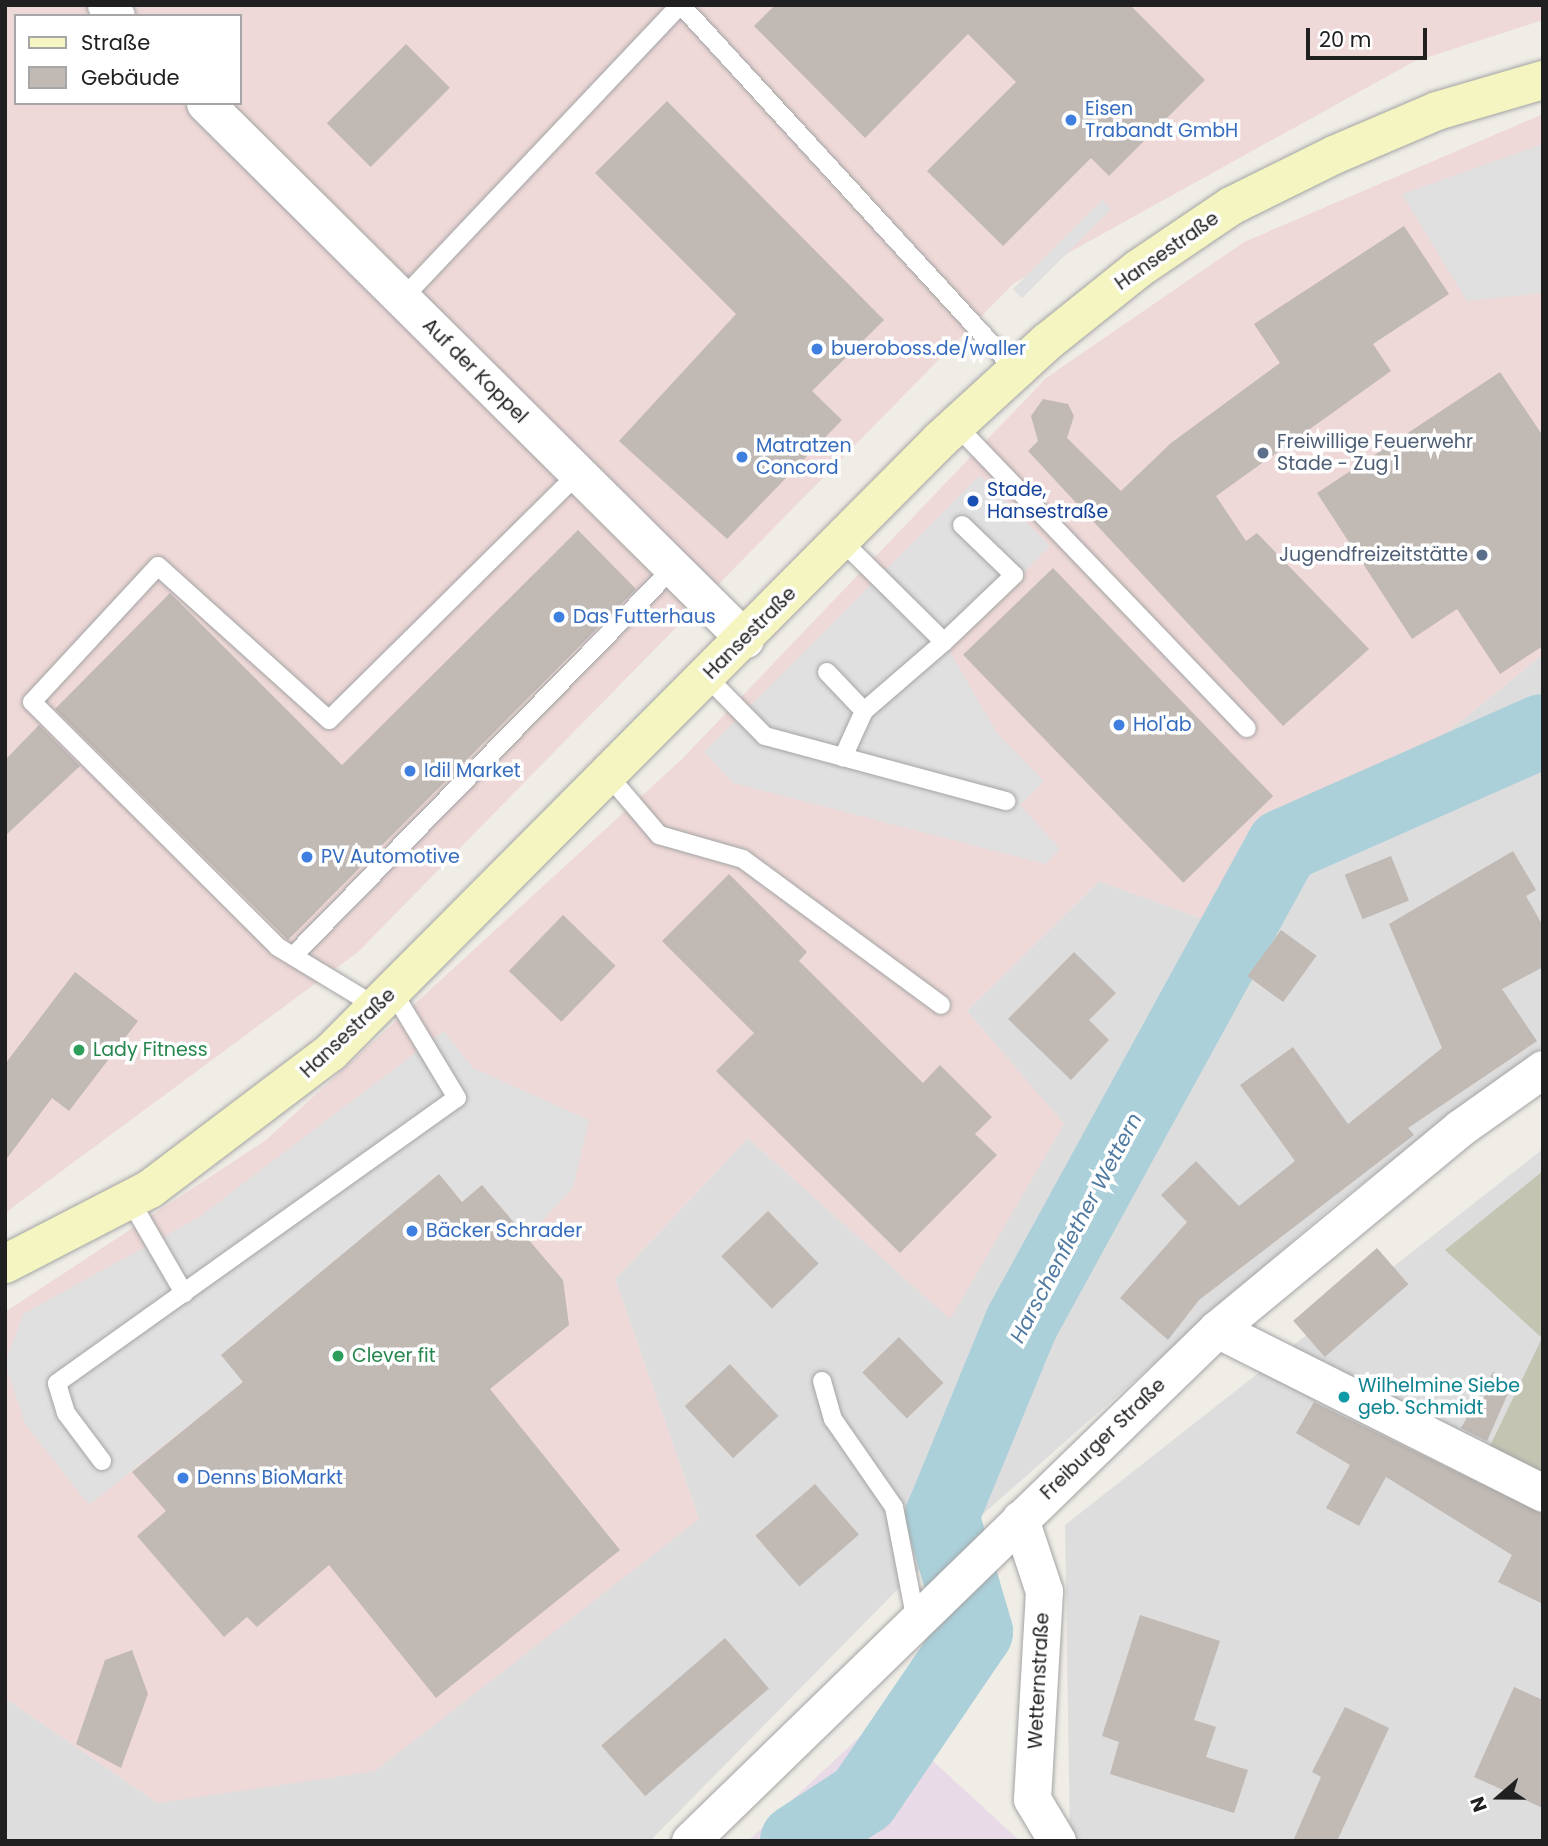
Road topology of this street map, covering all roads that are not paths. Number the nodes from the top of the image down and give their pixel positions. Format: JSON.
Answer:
{"nodes":[{"id":1,"x":681,"y":5,"type":"edge"},
{"id":2,"x":1543,"y":80,"type":"edge"},
{"id":3,"x":207,"y":105,"type":"edge"},
{"id":4,"x":402,"y":299,"type":"junction"},
{"id":5,"x":1016,"y":370,"type":"junction"},
{"id":6,"x":956,"y":425,"type":"junction"},
{"id":7,"x":578,"y":474,"type":"junction"},
{"id":8,"x":962,"y":525,"type":"dead end"},
{"id":9,"x":841,"y":540,"type":"junction"},
{"id":10,"x":673,"y":568,"type":"junction"},
{"id":11,"x":745,"y":639,"type":"junction"},
{"id":12,"x":944,"y":642,"type":"junction"},
{"id":13,"x":827,"y":671,"type":"dead end"},
{"id":14,"x":707,"y":677,"type":"junction"},
{"id":15,"x":864,"y":711,"type":"junction"},
{"id":16,"x":1247,"y":728,"type":"dead end"},
{"id":17,"x":843,"y":757,"type":"junction"},
{"id":18,"x":608,"y":775,"type":"junction"},
{"id":19,"x":1006,"y":801,"type":"dead end"},
{"id":20,"x":293,"y":956,"type":"junction"},
{"id":21,"x":385,"y":999,"type":"junction"},
{"id":22,"x":941,"y":1005,"type":"dead end"},
{"id":23,"x":1543,"y":1069,"type":"edge"},
{"id":24,"x":130,"y":1200,"type":"junction"},
{"id":25,"x":5,"y":1264,"type":"edge"},
{"id":26,"x":184,"y":1293,"type":"junction"},
{"id":27,"x":1217,"y":1329,"type":"junction"},
{"id":28,"x":822,"y":1381,"type":"dead end"},
{"id":29,"x":102,"y":1461,"type":"dead end"},
{"id":30,"x":1543,"y":1493,"type":"edge"},
{"id":31,"x":1020,"y":1519,"type":"junction"},
{"id":32,"x":915,"y":1616,"type":"junction"},
{"id":33,"x":690,"y":1841,"type":"edge"},
{"id":34,"x":1056,"y":1841,"type":"edge"}],
"edges":[{"from":1,"to":4,"type":"lane"},
{"from":1,"to":5,"type":"lane"},
{"from":2,"to":5,"type":"main road","name":"Hansestraße"},
{"from":3,"to":4,"type":"street","name":"Auf der Koppel"},
{"from":4,"to":7,"type":"street","name":"Auf der Koppel"},
{"from":5,"to":6,"type":"main road","name":"Hansestraße"},
{"from":6,"to":9,"type":"main road","name":"Hansestraße"},
{"from":6,"to":16,"type":"lane"},
{"from":7,"to":10,"type":"street","name":"Auf der Koppel"},
{"from":7,"to":20,"type":"lane"},
{"from":8,"to":12,"type":"lane"},
{"from":9,"to":11,"type":"main road","name":"Hansestraße"},
{"from":9,"to":12,"type":"lane"},
{"from":10,"to":11,"type":"street","name":"Auf der Koppel"},
{"from":10,"to":20,"type":"lane"},
{"from":11,"to":14,"type":"main road","name":"Hansestraße"},
{"from":12,"to":15,"type":"lane"},
{"from":13,"to":15,"type":"lane"},
{"from":14,"to":17,"type":"lane"},
{"from":14,"to":18,"type":"main road","name":"Hansestraße"},
{"from":15,"to":17,"type":"lane"},
{"from":17,"to":19,"type":"lane"},
{"from":18,"to":21,"type":"main road","name":"Hansestraße"},
{"from":18,"to":22,"type":"lane"},
{"from":20,"to":21,"type":"lane"},
{"from":21,"to":24,"type":"main road","name":"Hansestraße"},
{"from":21,"to":26,"type":"lane"},
{"from":23,"to":27,"type":"street","name":"Freiburger Straße"},
{"from":24,"to":25,"type":"main road","name":"Hansestraße"},
{"from":24,"to":26,"type":"lane"},
{"from":26,"to":29,"type":"lane"},
{"from":27,"to":30,"type":"street"},
{"from":27,"to":31,"type":"street","name":"Freiburger Straße"},
{"from":28,"to":32,"type":"lane"},
{"from":31,"to":32,"type":"street","name":"Freiburger Straße"},
{"from":31,"to":34,"type":"street","name":"Wetternstraße"},
{"from":32,"to":33,"type":"street","name":"Freiburger Straße"}]}
